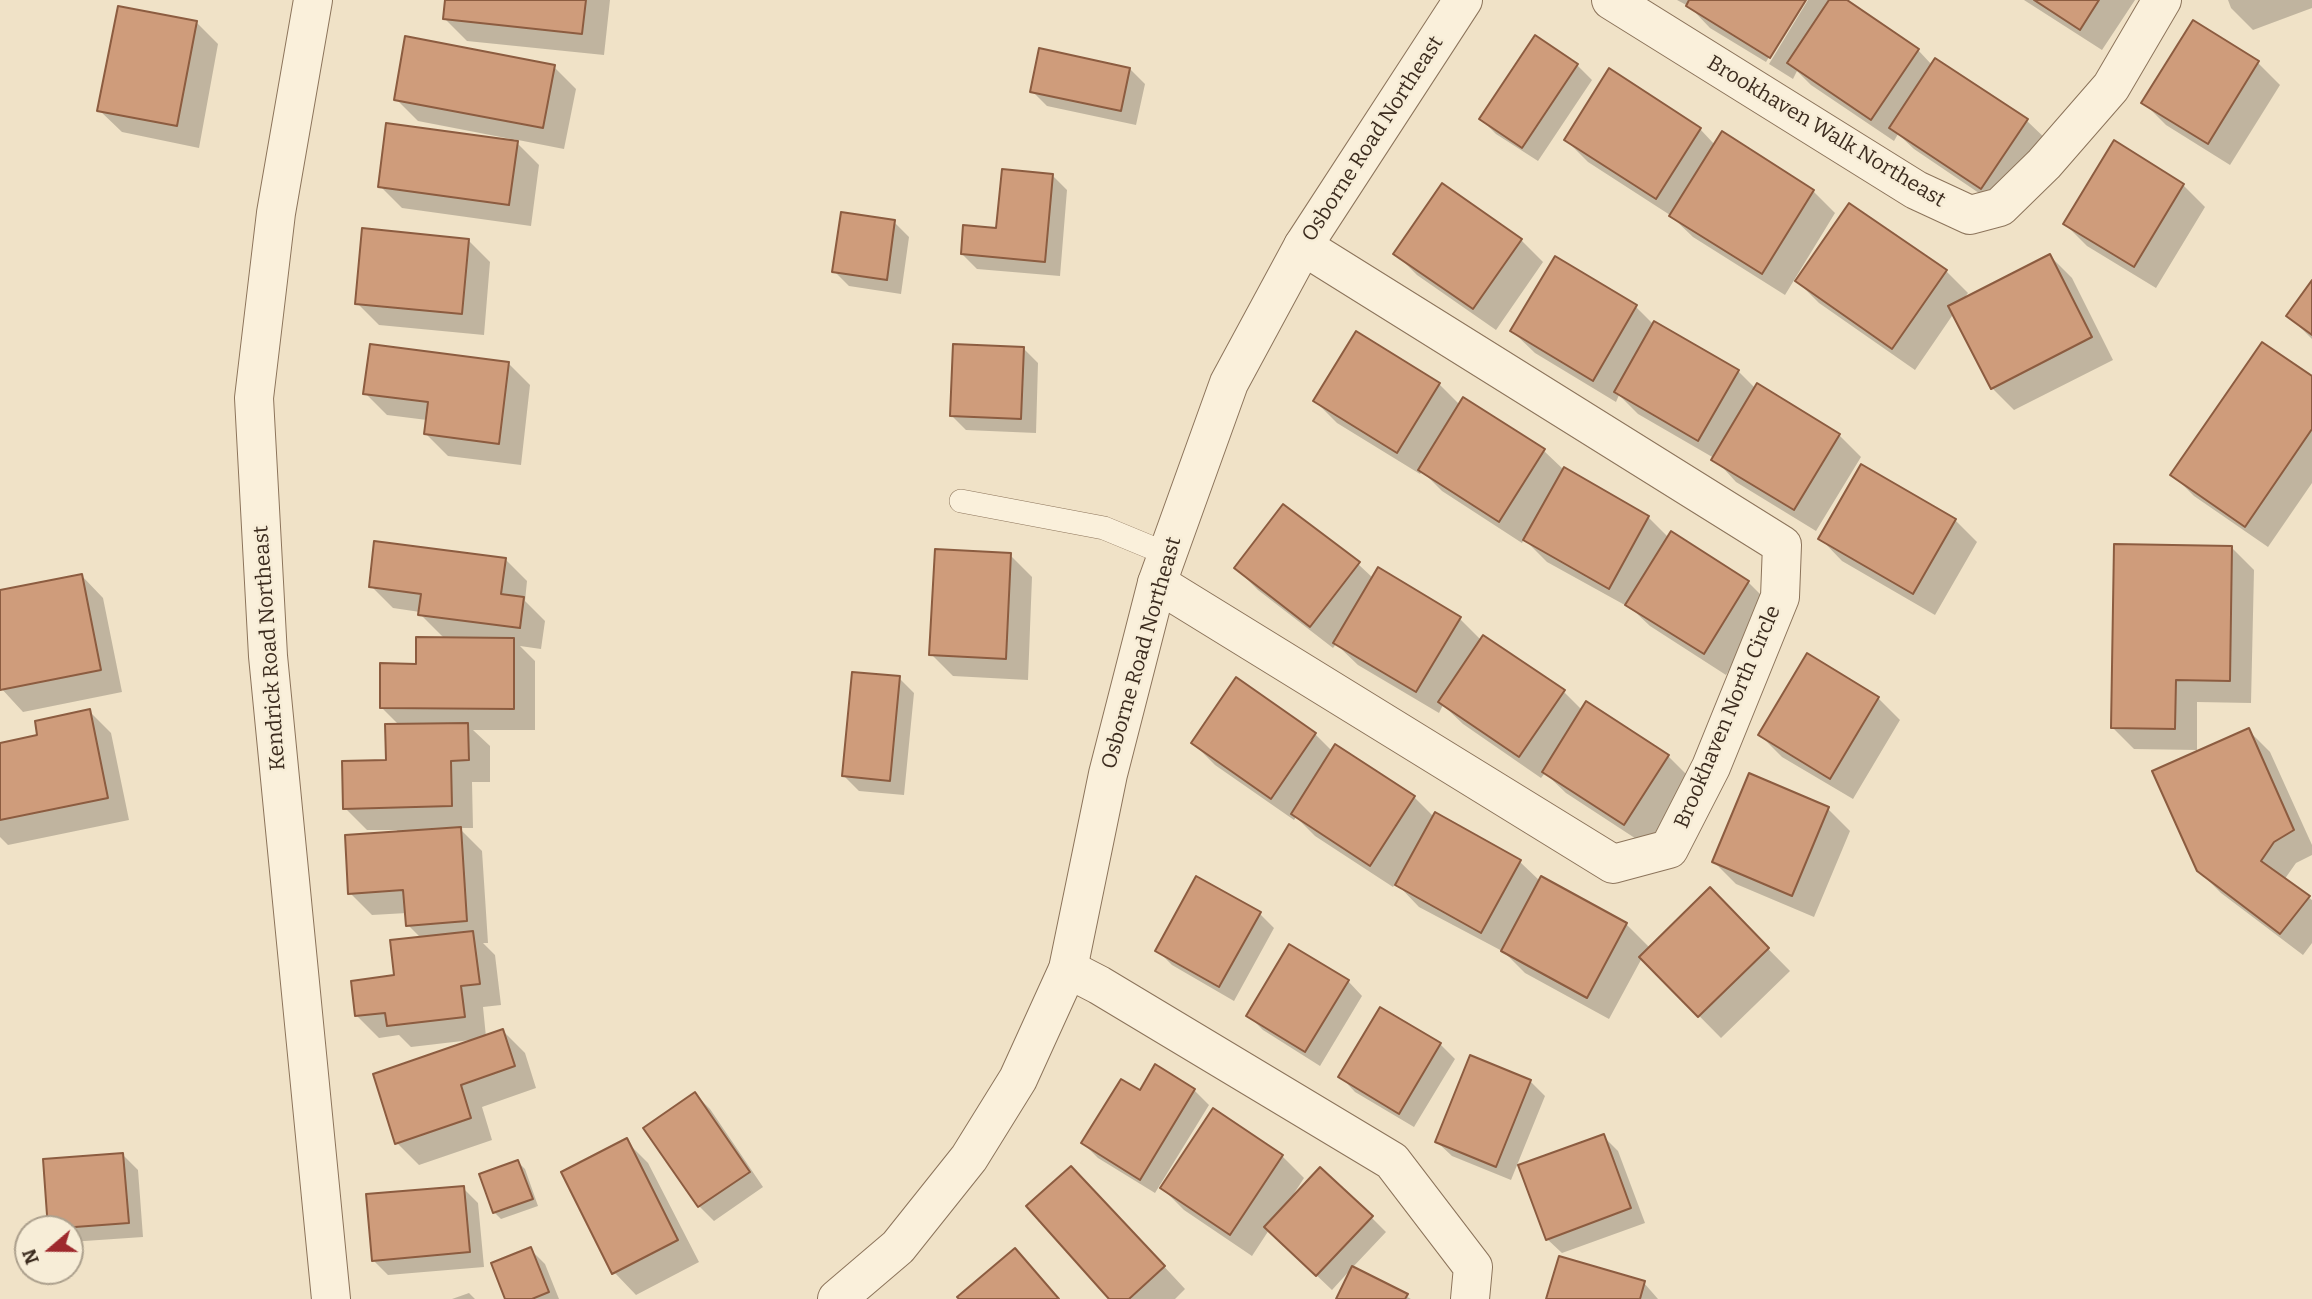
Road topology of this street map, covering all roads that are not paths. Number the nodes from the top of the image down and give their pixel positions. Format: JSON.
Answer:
{"nodes":[{"id":1,"x":313,"y":0,"type":"edge"},
{"id":2,"x":1463,"y":0,"type":"edge"},
{"id":3,"x":1611,"y":0,"type":"edge"},
{"id":4,"x":2162,"y":0,"type":"edge"},
{"id":5,"x":1303,"y":246,"type":"junction"},
{"id":6,"x":961,"y":501,"type":"dead end"},
{"id":7,"x":1162,"y":569,"type":"junction"},
{"id":8,"x":1068,"y":970,"type":"junction"},
{"id":9,"x":331,"y":1299,"type":"edge"},
{"id":10,"x":837,"y":1299,"type":"edge"},
{"id":11,"x":1469,"y":1299,"type":"edge"}],
"edges":[{"from":1,"to":9,"type":"street","name":"Kendrick Road Northeast"},
{"from":2,"to":5,"type":"street","name":"Osborne Road Northeast"},
{"from":3,"to":4,"type":"street","name":"Brookhaven Walk Northeast"},
{"from":5,"to":7,"type":"street","name":"Osborne Road Northeast"},
{"from":5,"to":7,"type":"street","name":"Brookhaven North Circle"},
{"from":6,"to":7,"type":"lane"},
{"from":7,"to":8,"type":"street","name":"Osborne Road Northeast"},
{"from":8,"to":10,"type":"street","name":"Osborne Road Northeast"},
{"from":8,"to":11,"type":"street"}]}
